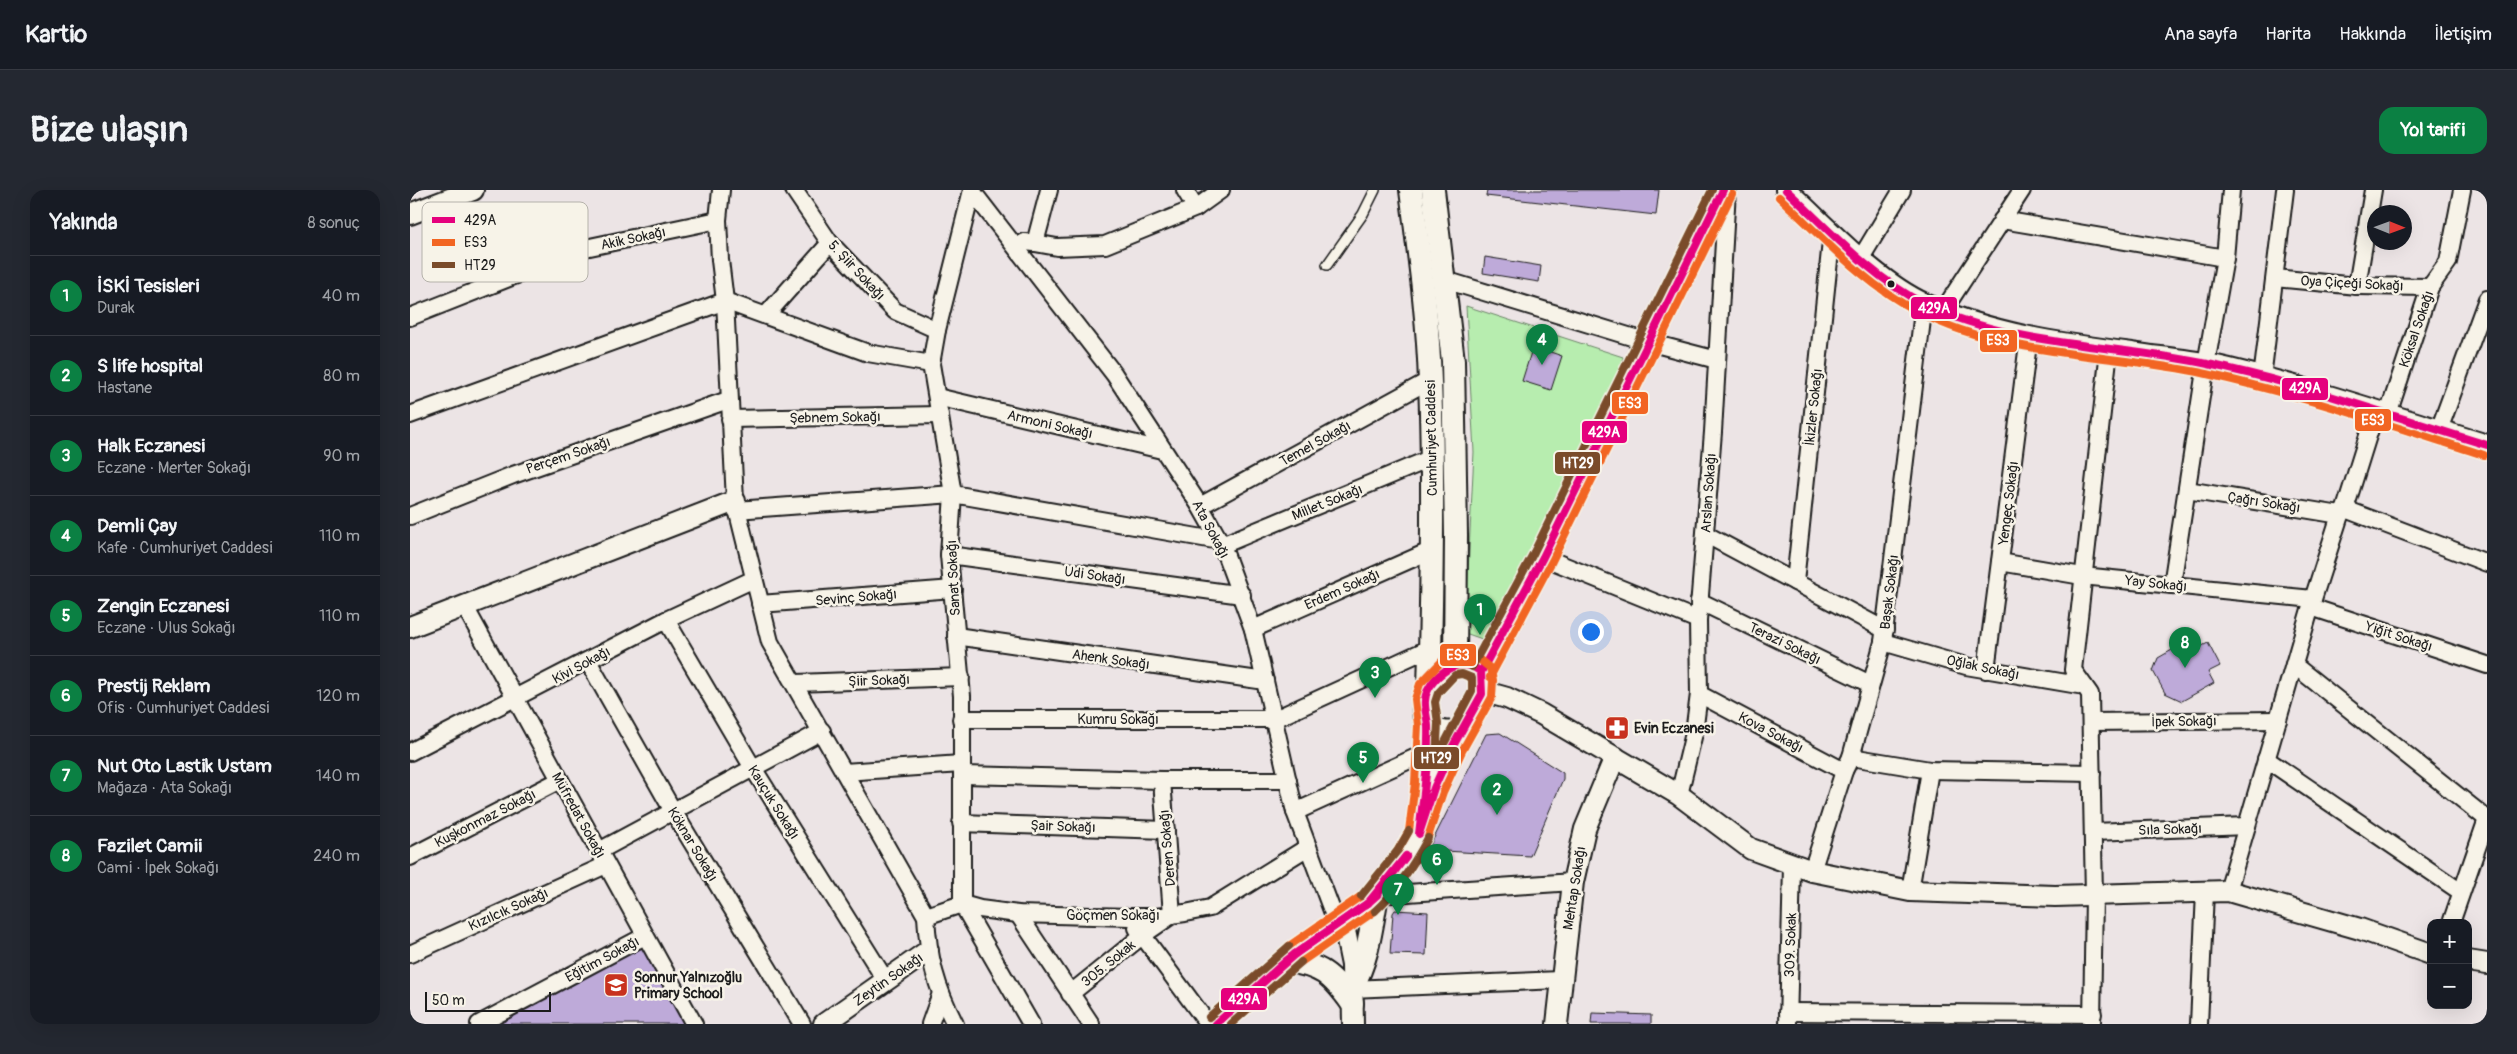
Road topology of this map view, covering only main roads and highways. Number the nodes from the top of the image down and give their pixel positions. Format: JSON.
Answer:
{"nodes":[{"id":1,"x":1411,"y":190,"type":"edge"},
{"id":2,"x":1433,"y":190,"type":"edge"},
{"id":3,"x":1723,"y":190,"type":"edge"},
{"id":4,"x":1455,"y":666,"type":"junction"},
{"id":5,"x":1481,"y":681,"type":"junction"},
{"id":6,"x":1429,"y":688,"type":"junction"},
{"id":7,"x":1428,"y":724,"type":"junction"},
{"id":8,"x":1462,"y":727,"type":"junction"},
{"id":9,"x":1419,"y":834,"type":"junction"},
{"id":10,"x":1376,"y":895,"type":"junction"},
{"id":11,"x":1286,"y":961,"type":"junction"},
{"id":12,"x":1352,"y":1006,"type":"edge"},
{"id":13,"x":1216,"y":1024,"type":"edge"}],
"edges":[{"from":1,"to":6,"type":"main road","name":"Cumhuriyet Caddesi"},
{"from":2,"to":4,"type":"main road","name":"Cumhuriyet Caddesi"},
{"from":3,"to":5,"type":"main road"},
{"from":4,"to":5,"type":"main road"},
{"from":4,"to":6,"type":"main road"},
{"from":5,"to":8,"type":"main road"},
{"from":6,"to":7,"type":"main road"},
{"from":7,"to":8,"type":"main road"},
{"from":7,"to":9,"type":"main road"},
{"from":8,"to":9,"type":"main road"},
{"from":9,"to":10,"type":"main road"},
{"from":10,"to":11,"type":"main road"},
{"from":10,"to":12,"type":"main road"},
{"from":11,"to":12,"type":"main road"},
{"from":11,"to":13,"type":"main road"}]}
